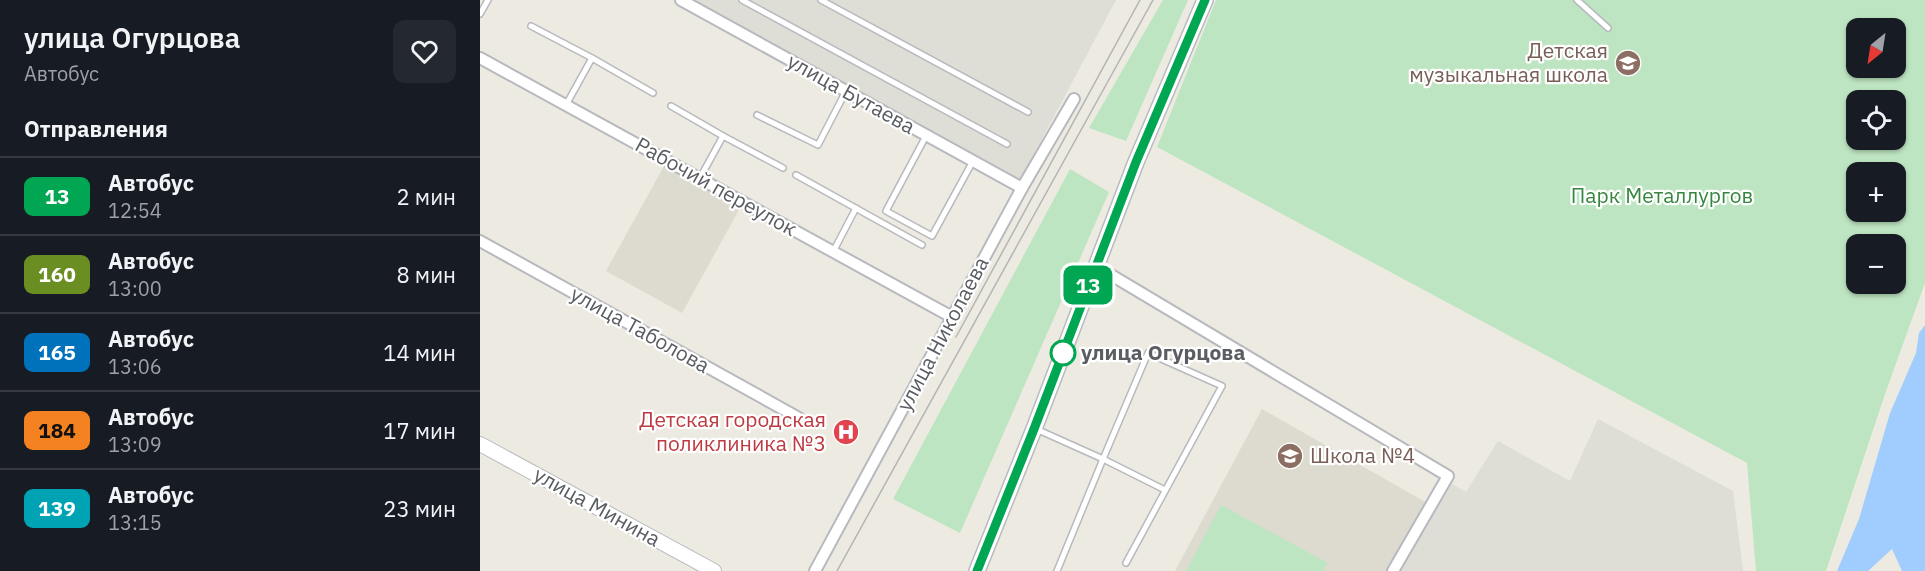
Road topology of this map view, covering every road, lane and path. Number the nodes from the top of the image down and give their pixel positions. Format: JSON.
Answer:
{"nodes":[{"id":1,"x":488,"y":0,"type":"edge"},
{"id":2,"x":681,"y":0,"type":"edge"},
{"id":3,"x":742,"y":0,"type":"edge"},
{"id":4,"x":821,"y":0,"type":"edge"},
{"id":5,"x":1204,"y":0,"type":"edge"},
{"id":6,"x":1577,"y":0,"type":"edge"},
{"id":7,"x":480,"y":14,"type":"edge"},
{"id":8,"x":531,"y":26,"type":"dead end"},
{"id":9,"x":1608,"y":28,"type":"dead end"},
{"id":10,"x":480,"y":58,"type":"edge"},
{"id":11,"x":592,"y":58,"type":"junction"},
{"id":12,"x":846,"y":91,"type":"junction"},
{"id":13,"x":653,"y":93,"type":"dead end"},
{"id":14,"x":1074,"y":99,"type":"dead end"},
{"id":15,"x":566,"y":105,"type":"junction"},
{"id":16,"x":670,"y":106,"type":"dead end"},
{"id":17,"x":1028,"y":112,"type":"dead end"},
{"id":18,"x":757,"y":115,"type":"dead end"},
{"id":19,"x":927,"y":135,"type":"junction"},
{"id":20,"x":723,"y":136,"type":"junction"},
{"id":21,"x":1007,"y":144,"type":"dead end"},
{"id":22,"x":973,"y":161,"type":"junction"},
{"id":23,"x":783,"y":168,"type":"dead end"},
{"id":24,"x":796,"y":175,"type":"dead end"},
{"id":25,"x":700,"y":179,"type":"junction"},
{"id":26,"x":1022,"y":188,"type":"junction"},
{"id":27,"x":856,"y":208,"type":"junction"},
{"id":28,"x":480,"y":241,"type":"edge"},
{"id":29,"x":922,"y":245,"type":"dead end"},
{"id":30,"x":833,"y":252,"type":"junction"},
{"id":31,"x":1096,"y":266,"type":"junction"},
{"id":32,"x":952,"y":317,"type":"junction"},
{"id":33,"x":799,"y":418,"type":"dead end"},
{"id":34,"x":1034,"y":429,"type":"junction"},
{"id":35,"x":480,"y":444,"type":"edge"},
{"id":36,"x":1103,"y":459,"type":"junction"},
{"id":37,"x":1165,"y":490,"type":"junction"},
{"id":38,"x":1125,"y":562,"type":"dead end"},
{"id":39,"x":714,"y":571,"type":"edge"},
{"id":40,"x":815,"y":571,"type":"edge"},
{"id":41,"x":977,"y":571,"type":"edge"},
{"id":42,"x":1057,"y":571,"type":"edge"},
{"id":43,"x":1393,"y":571,"type":"edge"}],
"edges":[{"from":1,"to":7,"type":"lane"},
{"from":2,"to":12,"type":"street","name":"улица Бутаева"},
{"from":3,"to":21,"type":"lane"},
{"from":4,"to":17,"type":"lane"},
{"from":5,"to":31,"type":"main road"},
{"from":6,"to":9,"type":"lane"},
{"from":8,"to":11,"type":"lane"},
{"from":10,"to":15,"type":"street","name":"Рабочий переулок"},
{"from":11,"to":13,"type":"lane"},
{"from":11,"to":15,"type":"lane"},
{"from":12,"to":18,"type":"lane"},
{"from":12,"to":19,"type":"street","name":"улица Бутаева"},
{"from":14,"to":26,"type":"street","name":"улица Николаева"},
{"from":15,"to":25,"type":"street","name":"Рабочий переулок"},
{"from":16,"to":20,"type":"lane"},
{"from":19,"to":22,"type":"street","name":"улица Бутаева"},
{"from":19,"to":22,"type":"lane"},
{"from":20,"to":23,"type":"lane"},
{"from":20,"to":25,"type":"lane"},
{"from":22,"to":26,"type":"street","name":"улица Бутаева"},
{"from":24,"to":27,"type":"lane"},
{"from":25,"to":30,"type":"street","name":"Рабочий переулок"},
{"from":26,"to":32,"type":"street","name":"улица Николаева"},
{"from":27,"to":29,"type":"lane"},
{"from":27,"to":30,"type":"lane"},
{"from":28,"to":33,"type":"street","name":"улица Таболова"},
{"from":30,"to":32,"type":"street","name":"Рабочий переулок"},
{"from":31,"to":34,"type":"main road"},
{"from":31,"to":43,"type":"street"},
{"from":32,"to":40,"type":"street","name":"улица Николаева"},
{"from":34,"to":36,"type":"lane"},
{"from":34,"to":41,"type":"main road"},
{"from":35,"to":39,"type":"street","name":"улица Минина"},
{"from":36,"to":37,"type":"lane"},
{"from":36,"to":37,"type":"lane"},
{"from":36,"to":42,"type":"lane"},
{"from":37,"to":38,"type":"lane"}]}
